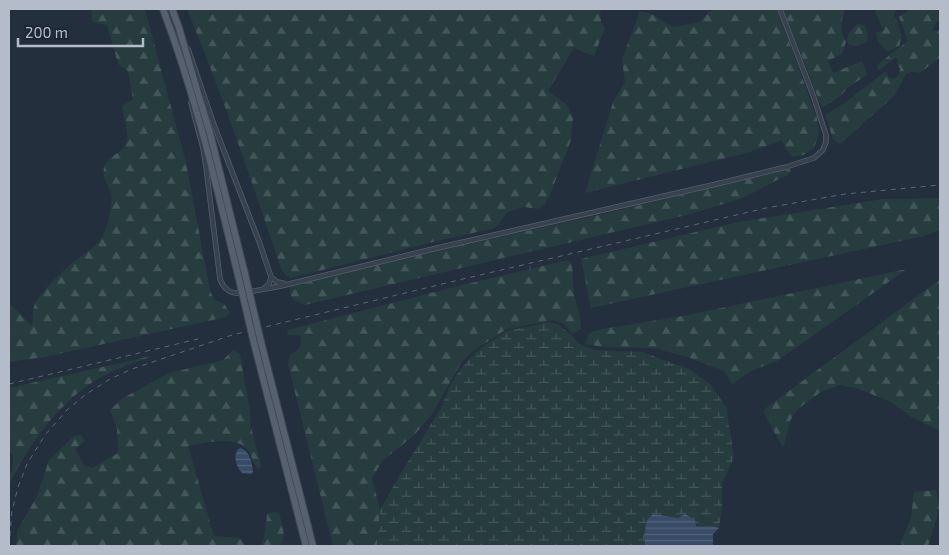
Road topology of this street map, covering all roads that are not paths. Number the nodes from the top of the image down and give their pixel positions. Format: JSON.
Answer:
{"nodes":[{"id":1,"x":163,"y":9,"type":"edge"},
{"id":2,"x":172,"y":9,"type":"edge"},
{"id":3,"x":780,"y":9,"type":"edge"},
{"id":4,"x":179,"y":28,"type":"junction"},
{"id":5,"x":171,"y":31,"type":"junction"},
{"id":6,"x":241,"y":274,"type":"junction"},
{"id":7,"x":271,"y":277,"type":"junction"},
{"id":8,"x":300,"y":281,"type":"junction"},
{"id":9,"x":256,"y":291,"type":"junction"},
{"id":10,"x":258,"y":342,"type":"junction"},
{"id":11,"x":306,"y":546,"type":"edge"},
{"id":12,"x":313,"y":546,"type":"edge"}],
"edges":[{"from":1,"to":5,"type":"main road"},
{"from":2,"to":4,"type":"main road"},
{"from":3,"to":8,"type":"street"},
{"from":4,"to":6,"type":"main road"},
{"from":4,"to":7,"type":"street"},
{"from":5,"to":6,"type":"main road"},
{"from":5,"to":9,"type":"street"},
{"from":6,"to":10,"type":"main road","bridge":true},
{"from":7,"to":8,"type":"street"},
{"from":7,"to":9,"type":"street"},
{"from":8,"to":9,"type":"street"},
{"from":10,"to":11,"type":"main road"},
{"from":10,"to":12,"type":"main road"}]}
